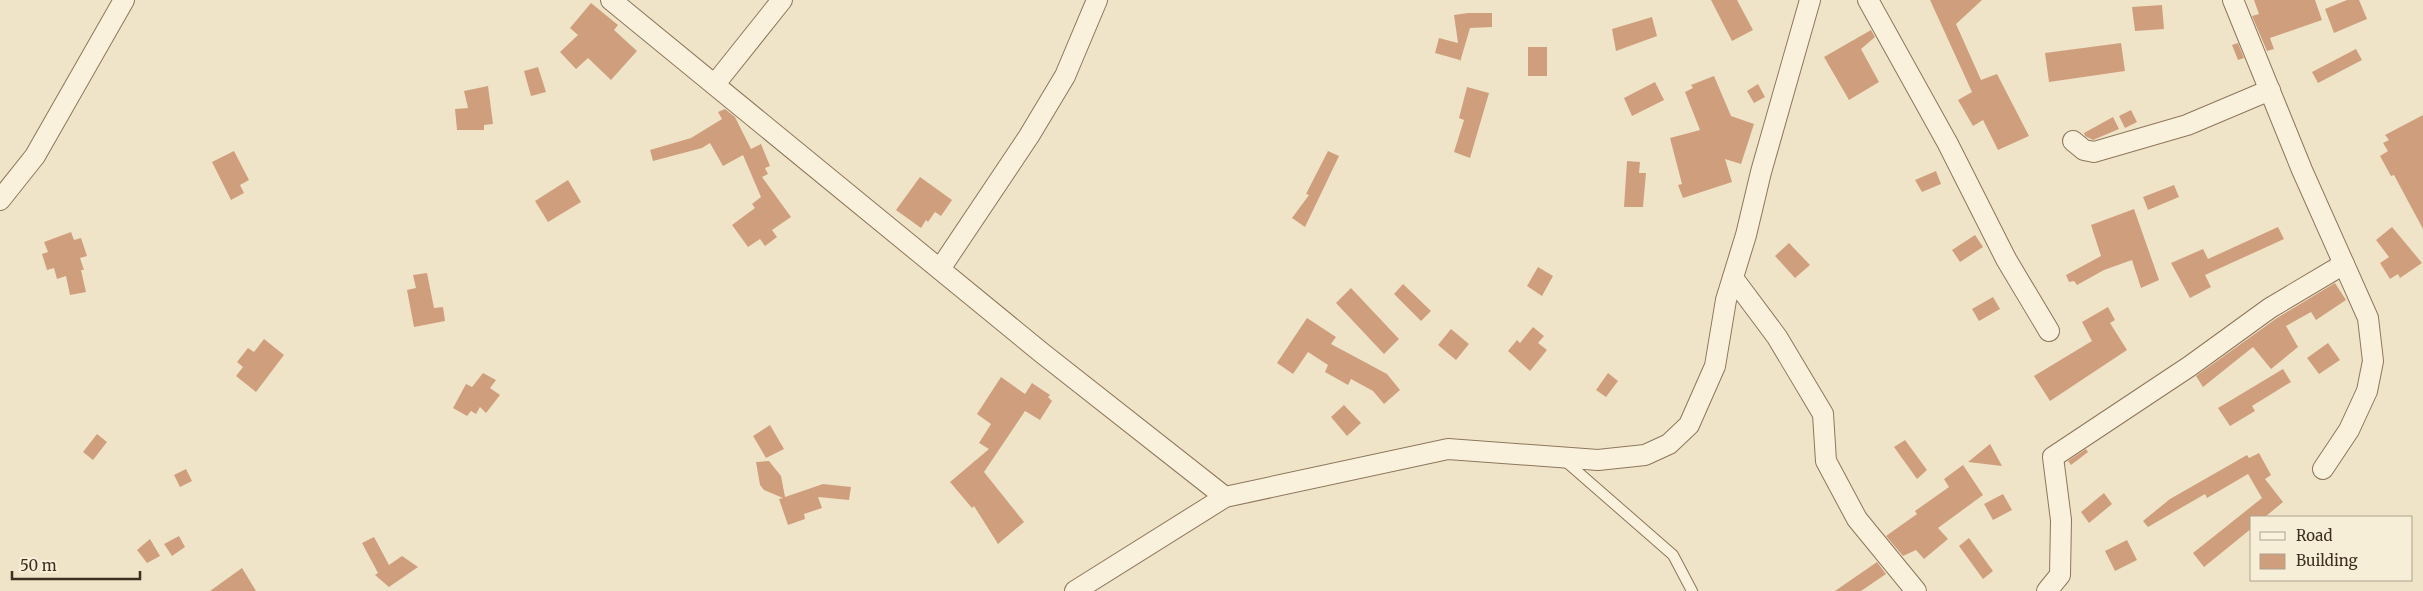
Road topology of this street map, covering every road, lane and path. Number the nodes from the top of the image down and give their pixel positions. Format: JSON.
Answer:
{"nodes":[{"id":1,"x":124,"y":0,"type":"edge"},
{"id":2,"x":611,"y":0,"type":"edge"},
{"id":3,"x":782,"y":0,"type":"edge"},
{"id":4,"x":1097,"y":0,"type":"edge"},
{"id":5,"x":1810,"y":0,"type":"edge"},
{"id":6,"x":1868,"y":0,"type":"edge"},
{"id":7,"x":2233,"y":0,"type":"edge"},
{"id":8,"x":715,"y":84,"type":"junction"},
{"id":9,"x":2270,"y":90,"type":"junction"},
{"id":10,"x":2073,"y":141,"type":"dead end"},
{"id":11,"x":0,"y":200,"type":"edge"},
{"id":12,"x":2344,"y":264,"type":"junction"},
{"id":13,"x":940,"y":269,"type":"junction"},
{"id":14,"x":1733,"y":278,"type":"junction"},
{"id":15,"x":2049,"y":331,"type":"dead end"},
{"id":16,"x":1562,"y":457,"type":"junction"},
{"id":17,"x":2324,"y":469,"type":"dead end"},
{"id":18,"x":1224,"y":498,"type":"junction"},
{"id":19,"x":1075,"y":591,"type":"edge"},
{"id":20,"x":1692,"y":591,"type":"edge"},
{"id":21,"x":1916,"y":591,"type":"edge"},
{"id":22,"x":2047,"y":591,"type":"edge"}],
"edges":[{"from":1,"to":11,"type":"street"},
{"from":2,"to":8,"type":"street"},
{"from":3,"to":8,"type":"street"},
{"from":4,"to":13,"type":"street"},
{"from":5,"to":14,"type":"street"},
{"from":6,"to":15,"type":"street"},
{"from":7,"to":9,"type":"street"},
{"from":8,"to":13,"type":"street"},
{"from":9,"to":10,"type":"street"},
{"from":9,"to":12,"type":"street"},
{"from":12,"to":17,"type":"street"},
{"from":12,"to":22,"type":"street"},
{"from":13,"to":18,"type":"street"},
{"from":14,"to":16,"type":"street"},
{"from":14,"to":21,"type":"street"},
{"from":16,"to":18,"type":"street"},
{"from":16,"to":20,"type":"lane"},
{"from":18,"to":19,"type":"street"}]}
